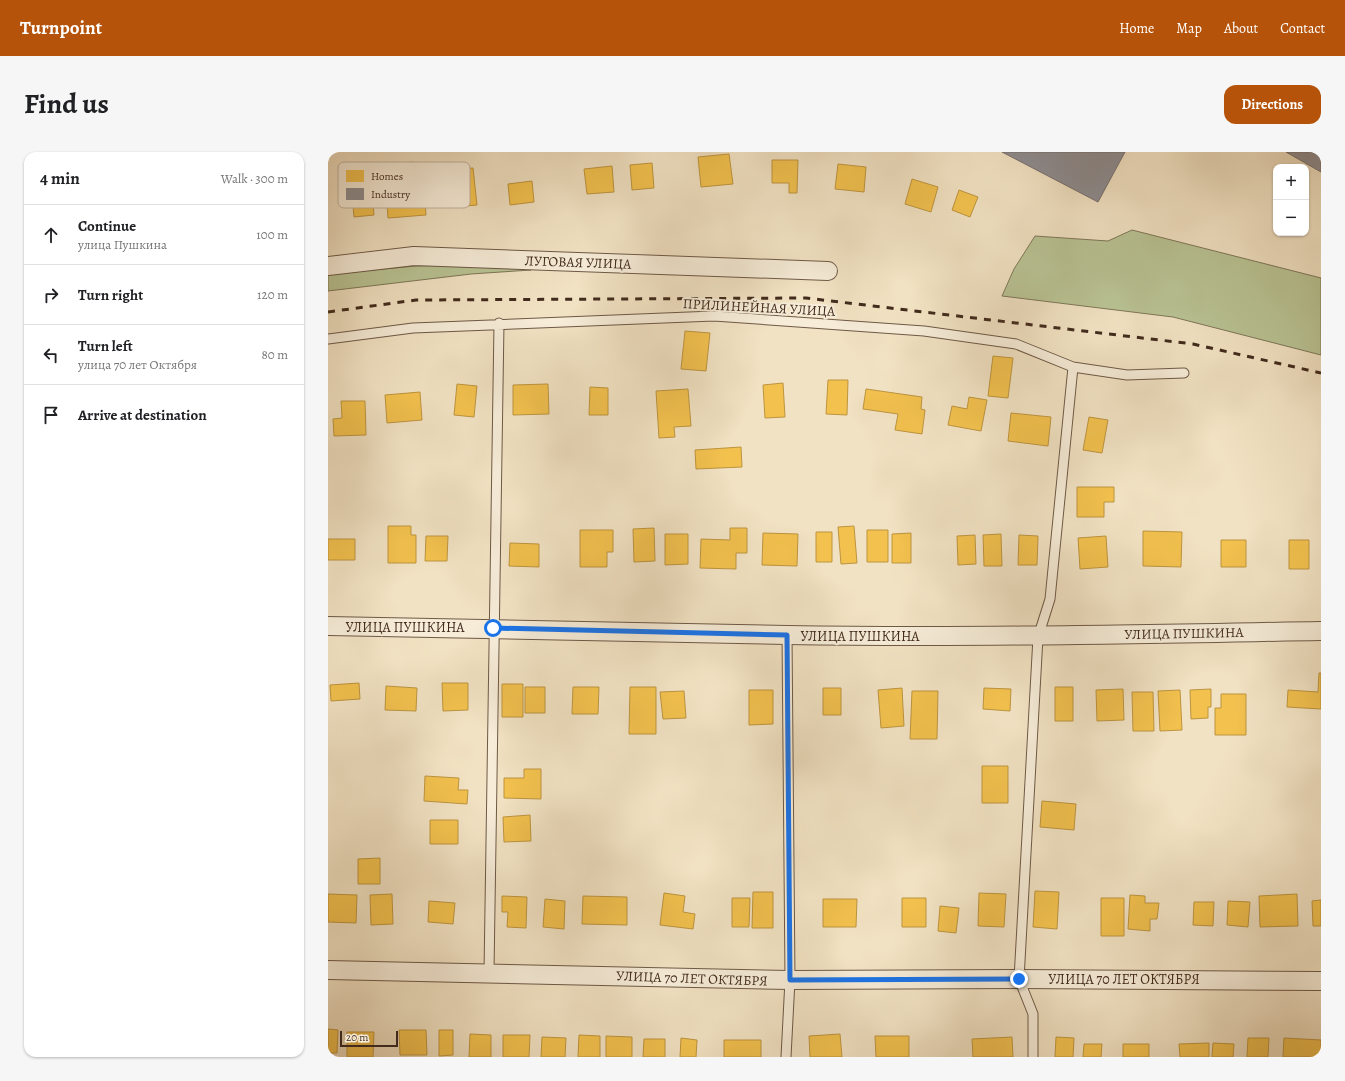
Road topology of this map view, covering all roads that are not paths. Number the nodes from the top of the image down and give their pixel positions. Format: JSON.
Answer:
{"nodes":[{"id":1,"x":328,"y":266,"type":"edge"},
{"id":2,"x":828,"y":270,"type":"dead end"},
{"id":3,"x":499,"y":324,"type":"junction"},
{"id":4,"x":328,"y":339,"type":"edge"},
{"id":5,"x":1073,"y":367,"type":"junction"},
{"id":6,"x":1184,"y":373,"type":"dead end"},
{"id":7,"x":328,"y":626,"type":"edge"},
{"id":8,"x":493,"y":628,"type":"junction"},
{"id":9,"x":1321,"y":630,"type":"edge"},
{"id":10,"x":787,"y":635,"type":"junction"},
{"id":11,"x":1038,"y":636,"type":"junction"},
{"id":12,"x":328,"y":970,"type":"edge"},
{"id":13,"x":489,"y":972,"type":"junction"},
{"id":14,"x":1019,"y":979,"type":"junction"},
{"id":15,"x":790,"y":980,"type":"junction"},
{"id":16,"x":1321,"y":981,"type":"edge"},
{"id":17,"x":786,"y":1057,"type":"edge"},
{"id":18,"x":1033,"y":1057,"type":"edge"}],
"edges":[{"from":1,"to":2,"type":"street","name":"ЛУГОВАЯ УЛИЦА"},
{"from":3,"to":4,"type":"lane","name":"ПРИЛИНЕЙНАЯ УЛИЦА"},
{"from":3,"to":5,"type":"lane","name":"ПРИЛИНЕЙНАЯ УЛИЦА"},
{"from":3,"to":8,"type":"lane"},
{"from":5,"to":6,"type":"lane","name":"ПРИЛИНЕЙНАЯ УЛИЦА"},
{"from":5,"to":11,"type":"lane"},
{"from":7,"to":8,"type":"street","name":"УЛИЦА ПУШКИНА"},
{"from":8,"to":10,"type":"street","name":"УЛИЦА ПУШКИНА"},
{"from":8,"to":13,"type":"lane"},
{"from":9,"to":11,"type":"street","name":"УЛИЦА ПУШКИНА"},
{"from":10,"to":11,"type":"street","name":"УЛИЦА ПУШКИНА"},
{"from":10,"to":15,"type":"lane"},
{"from":11,"to":14,"type":"lane"},
{"from":12,"to":13,"type":"street","name":"УЛИЦА 70 ЛЕТ ОКТЯБРЯ"},
{"from":13,"to":15,"type":"street","name":"УЛИЦА 70 ЛЕТ ОКТЯБРЯ"},
{"from":14,"to":15,"type":"street","name":"УЛИЦА 70 ЛЕТ ОКТЯБРЯ"},
{"from":14,"to":16,"type":"street","name":"УЛИЦА 70 ЛЕТ ОКТЯБРЯ"},
{"from":14,"to":18,"type":"lane"},
{"from":15,"to":17,"type":"lane"}]}
